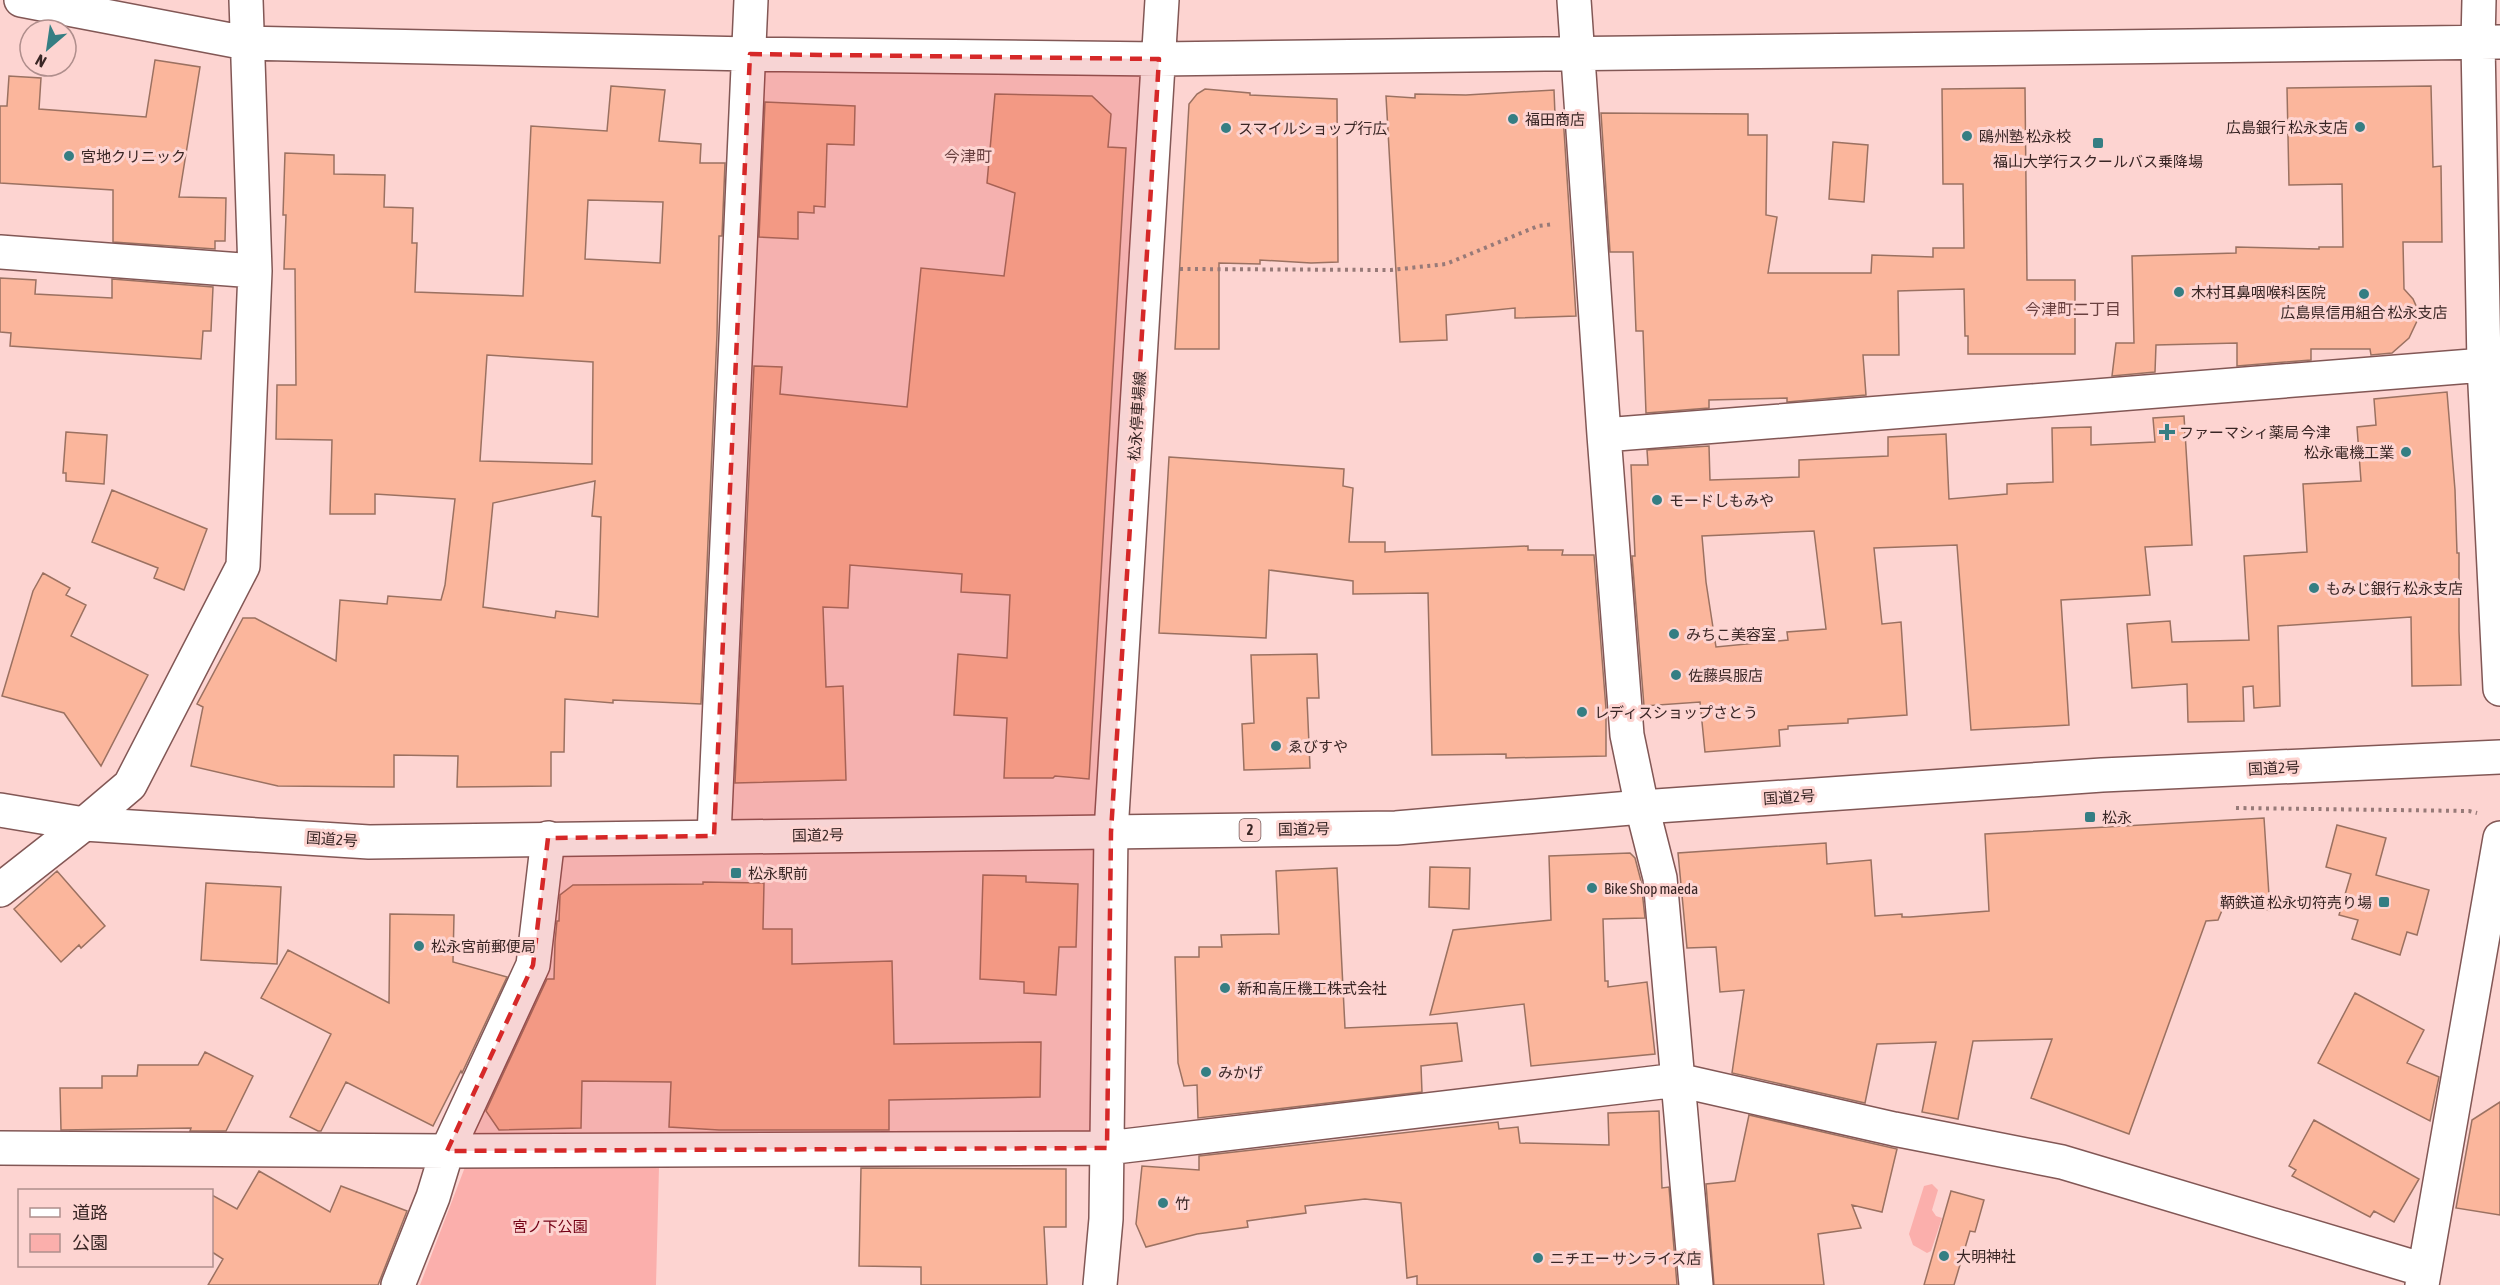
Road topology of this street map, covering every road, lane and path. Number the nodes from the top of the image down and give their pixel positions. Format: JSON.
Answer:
{"nodes":[{"id":1,"x":21,"y":0,"type":"edge"},
{"id":2,"x":246,"y":0,"type":"edge"},
{"id":3,"x":752,"y":0,"type":"edge"},
{"id":4,"x":1162,"y":0,"type":"edge"},
{"id":5,"x":1574,"y":0,"type":"edge"},
{"id":6,"x":2480,"y":0,"type":"edge"},
{"id":7,"x":2489,"y":42,"type":"edge"},
{"id":8,"x":246,"y":43,"type":"junction"},
{"id":9,"x":1576,"y":52,"type":"junction"},
{"id":10,"x":750,"y":54,"type":"junction"},
{"id":11,"x":1159,"y":59,"type":"junction"},
{"id":12,"x":1588,"y":220,"type":"junction"},
{"id":13,"x":0,"y":252,"type":"edge"},
{"id":14,"x":1146,"y":268,"type":"junction"},
{"id":15,"x":255,"y":271,"type":"junction"},
{"id":16,"x":2492,"y":363,"type":"edge"},
{"id":17,"x":1604,"y":435,"type":"junction"},
{"id":18,"x":2500,"y":689,"type":"edge"},
{"id":19,"x":2500,"y":757,"type":"edge"},
{"id":20,"x":1642,"y":807,"type":"junction"},
{"id":21,"x":0,"y":810,"type":"edge"},
{"id":22,"x":84,"y":824,"type":"junction"},
{"id":23,"x":1111,"y":832,"type":"junction"},
{"id":24,"x":714,"y":836,"type":"junction"},
{"id":25,"x":548,"y":838,"type":"junction"},
{"id":26,"x":2500,"y":838,"type":"edge"},
{"id":27,"x":0,"y":890,"type":"edge"},
{"id":28,"x":1678,"y":1080,"type":"junction"},
{"id":29,"x":0,"y":1148,"type":"edge"},
{"id":30,"x":1107,"y":1148,"type":"junction"},
{"id":31,"x":447,"y":1151,"type":"junction"},
{"id":32,"x":2423,"y":1278,"type":"edge"},
{"id":33,"x":398,"y":1285,"type":"edge"},
{"id":34,"x":1100,"y":1285,"type":"edge"},
{"id":35,"x":1696,"y":1285,"type":"edge"}],
"edges":[{"from":1,"to":8,"type":"main road"},
{"from":2,"to":8,"type":"main road"},
{"from":3,"to":10,"type":"main road"},
{"from":4,"to":11,"type":"main road","name":"松永停車場線"},
{"from":5,"to":9,"type":"main road"},
{"from":6,"to":7,"type":"main road"},
{"from":7,"to":9,"type":"main road"},
{"from":7,"to":16,"type":"main road"},
{"from":8,"to":10,"type":"main road"},
{"from":8,"to":15,"type":"main road"},
{"from":9,"to":11,"type":"main road"},
{"from":9,"to":12,"type":"main road"},
{"from":10,"to":11,"type":"main road"},
{"from":10,"to":24,"type":"main road"},
{"from":11,"to":14,"type":"main road","name":"松永停車場線"},
{"from":12,"to":14,"type":"path"},
{"from":12,"to":17,"type":"main road"},
{"from":13,"to":15,"type":"main road"},
{"from":14,"to":23,"type":"main road","name":"松永停車場線"},
{"from":15,"to":22,"type":"main road"},
{"from":16,"to":17,"type":"main road"},
{"from":16,"to":18,"type":"main road"},
{"from":17,"to":20,"type":"main road"},
{"from":19,"to":20,"type":"main road","name":"国道2号","number":"2"},
{"from":20,"to":23,"type":"main road","name":"国道2号","number":"2"},
{"from":20,"to":28,"type":"main road"},
{"from":21,"to":22,"type":"main road","name":"国道2号","number":"2"},
{"from":22,"to":25,"type":"main road","name":"国道2号","number":"2"},
{"from":22,"to":27,"type":"main road"},
{"from":23,"to":24,"type":"main road","name":"国道2号","number":"2"},
{"from":23,"to":30,"type":"main road","name":"松永停車場線"},
{"from":24,"to":25,"type":"main road","name":"国道2号","number":"2"},
{"from":25,"to":31,"type":"main road"},
{"from":26,"to":32,"type":"main road"},
{"from":28,"to":30,"type":"main road"},
{"from":28,"to":32,"type":"main road"},
{"from":28,"to":35,"type":"main road"},
{"from":29,"to":31,"type":"main road"},
{"from":30,"to":31,"type":"main road"},
{"from":30,"to":34,"type":"main road","name":"松永停車場線"},
{"from":31,"to":33,"type":"main road"}]}
